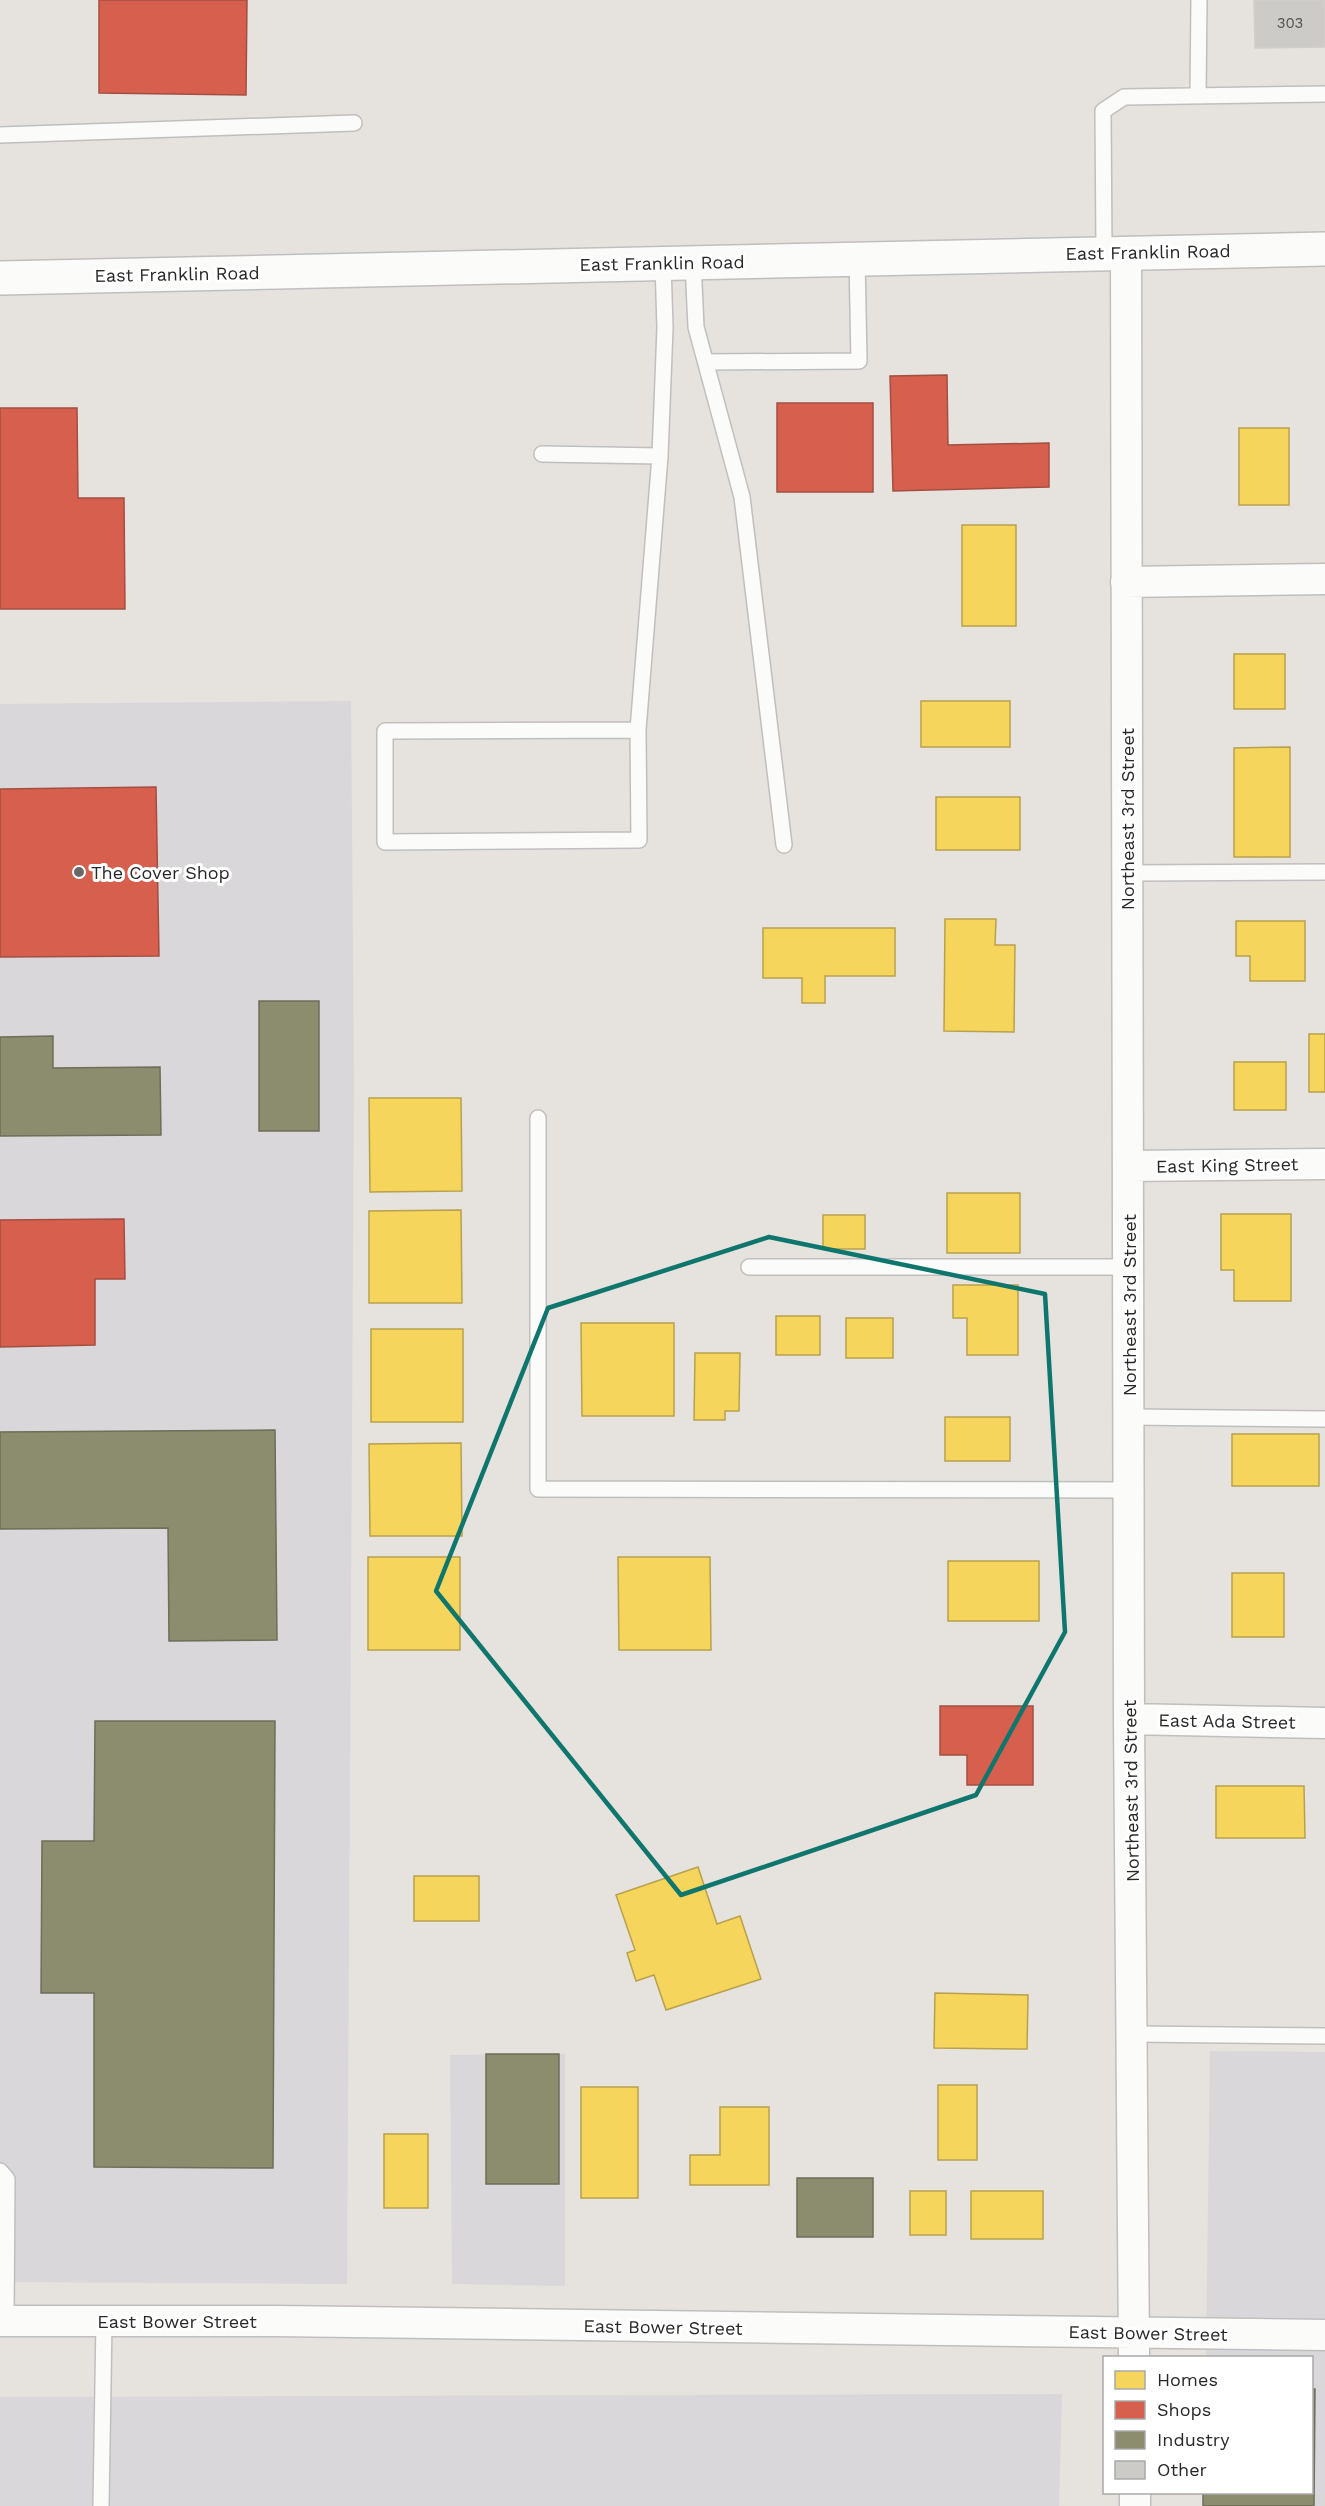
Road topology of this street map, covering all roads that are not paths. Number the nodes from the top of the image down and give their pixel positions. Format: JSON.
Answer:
{"nodes":[{"id":1,"x":1199,"y":0,"type":"edge"},
{"id":2,"x":1325,"y":94,"type":"edge"},
{"id":3,"x":1198,"y":96,"type":"junction"},
{"id":4,"x":354,"y":123,"type":"dead end"},
{"id":5,"x":0,"y":135,"type":"edge"},
{"id":6,"x":1325,"y":249,"type":"edge"},
{"id":7,"x":1115,"y":253,"type":"junction"},
{"id":8,"x":857,"y":258,"type":"junction"},
{"id":9,"x":678,"y":263,"type":"junction"},
{"id":10,"x":0,"y":278,"type":"edge"},
{"id":11,"x":705,"y":362,"type":"junction"},
{"id":12,"x":542,"y":454,"type":"dead end"},
{"id":13,"x":660,"y":456,"type":"junction"},
{"id":14,"x":1325,"y":579,"type":"edge"},
{"id":15,"x":1126,"y":582,"type":"junction"},
{"id":16,"x":638,"y":730,"type":"junction"},
{"id":17,"x":783,"y":845,"type":"dead end"},
{"id":18,"x":1325,"y":872,"type":"edge"},
{"id":19,"x":1128,"y":873,"type":"junction"},
{"id":20,"x":538,"y":1118,"type":"dead end"},
{"id":21,"x":1325,"y":1164,"type":"edge"},
{"id":22,"x":1129,"y":1166,"type":"junction"},
{"id":23,"x":749,"y":1267,"type":"dead end"},
{"id":24,"x":1129,"y":1267,"type":"junction"},
{"id":25,"x":1129,"y":1417,"type":"junction"},
{"id":26,"x":1325,"y":1419,"type":"edge"},
{"id":27,"x":1130,"y":1490,"type":"junction"},
{"id":28,"x":1129,"y":1719,"type":"junction"},
{"id":29,"x":1325,"y":1723,"type":"edge"},
{"id":30,"x":1133,"y":2034,"type":"junction"},
{"id":31,"x":1325,"y":2037,"type":"edge"},
{"id":32,"x":0,"y":2170,"type":"edge"},
{"id":33,"x":3,"y":2321,"type":"edge"},
{"id":34,"x":104,"y":2321,"type":"junction"},
{"id":35,"x":1325,"y":2336,"type":"edge"},
{"id":36,"x":1134,"y":2345,"type":"edge"},
{"id":37,"x":101,"y":2506,"type":"edge"}],
"edges":[{"from":1,"to":3,"type":"lane"},
{"from":2,"to":3,"type":"lane"},
{"from":3,"to":7,"type":"lane"},
{"from":4,"to":5,"type":"lane"},
{"from":6,"to":7,"type":"main road","name":"East Franklin Road"},
{"from":7,"to":8,"type":"main road","name":"East Franklin Road"},
{"from":7,"to":15,"type":"street","name":"Northeast 3rd Street"},
{"from":8,"to":9,"type":"main road","name":"East Franklin Road"},
{"from":8,"to":11,"type":"lane"},
{"from":9,"to":10,"type":"main road","name":"East Franklin Road"},
{"from":9,"to":11,"type":"lane"},
{"from":9,"to":13,"type":"lane"},
{"from":11,"to":17,"type":"lane"},
{"from":12,"to":13,"type":"lane"},
{"from":13,"to":16,"type":"lane"},
{"from":14,"to":15,"type":"street"},
{"from":15,"to":19,"type":"street","name":"Northeast 3rd Street"},
{"from":16,"to":16,"type":"lane"},
{"from":18,"to":19,"type":"lane"},
{"from":19,"to":22,"type":"street","name":"Northeast 3rd Street"},
{"from":20,"to":27,"type":"lane"},
{"from":21,"to":22,"type":"street","name":"East King Street"},
{"from":22,"to":24,"type":"street","name":"Northeast 3rd Street"},
{"from":23,"to":24,"type":"lane"},
{"from":24,"to":25,"type":"street","name":"Northeast 3rd Street"},
{"from":25,"to":26,"type":"lane"},
{"from":25,"to":27,"type":"street","name":"Northeast 3rd Street"},
{"from":27,"to":28,"type":"street","name":"Northeast 3rd Street"},
{"from":28,"to":29,"type":"street","name":"East Ada Street"},
{"from":28,"to":30,"type":"street","name":"Northeast 3rd Street"},
{"from":30,"to":31,"type":"lane"},
{"from":30,"to":36,"type":"street","name":"Northeast 3rd Street"},
{"from":32,"to":33,"type":"lane"},
{"from":33,"to":34,"type":"street","name":"East Bower Street"},
{"from":34,"to":36,"type":"street","name":"East Bower Street"},
{"from":34,"to":37,"type":"lane"},
{"from":35,"to":36,"type":"street","name":"East Bower Street"}]}
